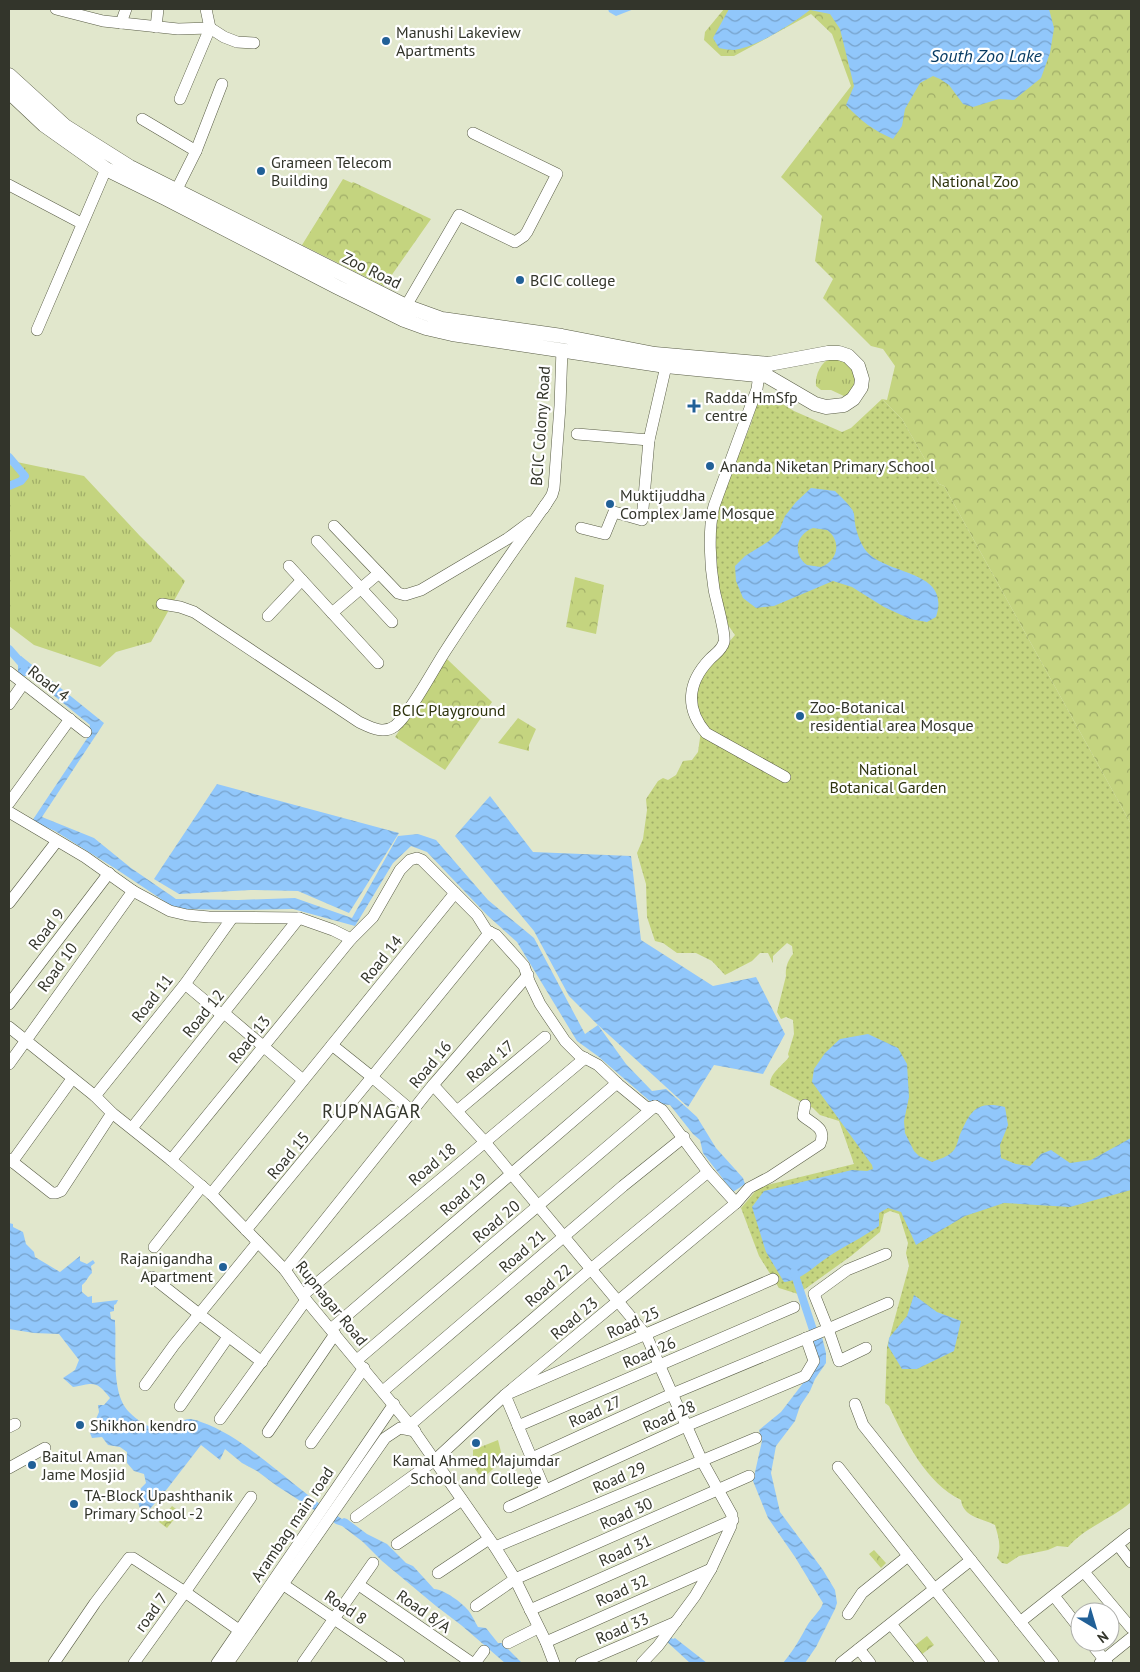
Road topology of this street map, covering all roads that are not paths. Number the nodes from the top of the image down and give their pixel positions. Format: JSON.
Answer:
{"nodes":[{"id":1,"x":56,"y":9,"type":"edge"},
{"id":2,"x":126,"y":9,"type":"edge"},
{"id":3,"x":158,"y":9,"type":"edge"},
{"id":4,"x":206,"y":9,"type":"edge"},
{"id":5,"x":88,"y":13,"type":"edge"},
{"id":6,"x":121,"y":22,"type":"junction"},
{"id":7,"x":156,"y":27,"type":"junction"},
{"id":8,"x":210,"y":28,"type":"junction"},
{"id":9,"x":254,"y":43,"type":"dead end"},
{"id":10,"x":9,"y":75,"type":"edge"},
{"id":11,"x":222,"y":84,"type":"dead end"},
{"id":12,"x":9,"y":92,"type":"edge"},
{"id":13,"x":180,"y":99,"type":"dead end"},
{"id":14,"x":142,"y":119,"type":"dead end"},
{"id":15,"x":474,"y":133,"type":"dead end"},
{"id":16,"x":196,"y":151,"type":"junction"},
{"id":17,"x":104,"y":162,"type":"junction"},
{"id":18,"x":9,"y":185,"type":"edge"},
{"id":19,"x":176,"y":191,"type":"junction"},
{"id":20,"x":81,"y":223,"type":"junction"},
{"id":21,"x":404,"y":310,"type":"junction"},
{"id":22,"x":36,"y":330,"type":"dead end"},
{"id":23,"x":562,"y":342,"type":"junction"},
{"id":24,"x":666,"y":366,"type":"junction"},
{"id":25,"x":765,"y":371,"type":"junction"},
{"id":26,"x":577,"y":434,"type":"dead end"},
{"id":27,"x":649,"y":440,"type":"junction"},
{"id":28,"x":546,"y":504,"type":"junction"},
{"id":29,"x":334,"y":526,"type":"dead end"},
{"id":30,"x":581,"y":528,"type":"dead end"},
{"id":31,"x":316,"y":541,"type":"dead end"},
{"id":32,"x":289,"y":566,"type":"dead end"},
{"id":33,"x":379,"y":573,"type":"junction"},
{"id":34,"x":302,"y":580,"type":"junction"},
{"id":35,"x":362,"y":589,"type":"junction"},
{"id":36,"x":162,"y":604,"type":"dead end"},
{"id":37,"x":332,"y":613,"type":"junction"},
{"id":38,"x":268,"y":616,"type":"dead end"},
{"id":39,"x":392,"y":622,"type":"dead end"},
{"id":40,"x":378,"y":663,"type":"dead end"},
{"id":41,"x":9,"y":672,"type":"edge"},
{"id":42,"x":23,"y":684,"type":"junction"},
{"id":43,"x":9,"y":704,"type":"edge"},
{"id":44,"x":70,"y":719,"type":"junction"},
{"id":45,"x":86,"y":732,"type":"dead end"},
{"id":46,"x":785,"y":777,"type":"dead end"},
{"id":47,"x":9,"y":803,"type":"edge"},
{"id":48,"x":9,"y":812,"type":"edge"},
{"id":49,"x":57,"y":841,"type":"junction"},
{"id":50,"x":109,"y":874,"type":"junction"},
{"id":51,"x":133,"y":891,"type":"junction"},
{"id":52,"x":455,"y":893,"type":"junction"},
{"id":53,"x":9,"y":903,"type":"edge"},
{"id":54,"x":232,"y":918,"type":"junction"},
{"id":55,"x":299,"y":918,"type":"junction"},
{"id":56,"x":490,"y":932,"type":"junction"},
{"id":57,"x":351,"y":939,"type":"junction"},
{"id":58,"x":528,"y":975,"type":"junction"},
{"id":59,"x":185,"y":984,"type":"junction"},
{"id":60,"x":9,"y":1004,"type":"edge"},
{"id":61,"x":223,"y":1014,"type":"junction"},
{"id":62,"x":9,"y":1027,"type":"edge"},
{"id":63,"x":545,"y":1037,"type":"dead end"},
{"id":64,"x":26,"y":1040,"type":"junction"},
{"id":65,"x":332,"y":1045,"type":"junction"},
{"id":66,"x":264,"y":1047,"type":"junction"},
{"id":67,"x":585,"y":1058,"type":"junction"},
{"id":68,"x":9,"y":1064,"type":"edge"},
{"id":69,"x":372,"y":1077,"type":"junction"},
{"id":70,"x":72,"y":1079,"type":"junction"},
{"id":71,"x":303,"y":1080,"type":"junction"},
{"id":72,"x":617,"y":1083,"type":"junction"},
{"id":73,"x":433,"y":1085,"type":"junction"},
{"id":74,"x":95,"y":1096,"type":"junction"},
{"id":75,"x":805,"y":1105,"type":"dead end"},
{"id":76,"x":655,"y":1106,"type":"junction"},
{"id":77,"x":412,"y":1111,"type":"junction"},
{"id":78,"x":457,"y":1111,"type":"junction"},
{"id":79,"x":112,"y":1113,"type":"junction"},
{"id":80,"x":132,"y":1128,"type":"junction"},
{"id":81,"x":684,"y":1137,"type":"junction"},
{"id":82,"x":484,"y":1141,"type":"junction"},
{"id":83,"x":171,"y":1160,"type":"junction"},
{"id":84,"x":10,"y":1161,"type":"edge"},
{"id":85,"x":708,"y":1172,"type":"junction"},
{"id":86,"x":511,"y":1175,"type":"junction"},
{"id":87,"x":202,"y":1186,"type":"junction"},
{"id":88,"x":212,"y":1194,"type":"junction"},
{"id":89,"x":736,"y":1203,"type":"junction"},
{"id":90,"x":538,"y":1206,"type":"junction"},
{"id":91,"x":246,"y":1230,"type":"junction"},
{"id":92,"x":564,"y":1236,"type":"junction"},
{"id":93,"x":258,"y":1242,"type":"junction"},
{"id":94,"x":154,"y":1247,"type":"dead end"},
{"id":95,"x":886,"y":1254,"type":"dead end"},
{"id":96,"x":591,"y":1269,"type":"junction"},
{"id":97,"x":286,"y":1270,"type":"junction"},
{"id":98,"x":152,"y":1277,"type":"dead end"},
{"id":99,"x":773,"y":1279,"type":"dead end"},
{"id":100,"x":304,"y":1298,"type":"junction"},
{"id":101,"x":618,"y":1302,"type":"junction"},
{"id":102,"x":888,"y":1303,"type":"dead end"},
{"id":103,"x":794,"y":1307,"type":"dead end"},
{"id":104,"x":199,"y":1314,"type":"junction"},
{"id":105,"x":826,"y":1330,"type":"junction"},
{"id":106,"x":333,"y":1332,"type":"junction"},
{"id":107,"x":646,"y":1335,"type":"junction"},
{"id":108,"x":228,"y":1337,"type":"junction"},
{"id":109,"x":806,"y":1338,"type":"junction"},
{"id":110,"x":866,"y":1348,"type":"dead end"},
{"id":111,"x":262,"y":1362,"type":"junction"},
{"id":112,"x":360,"y":1364,"type":"junction"},
{"id":113,"x":659,"y":1365,"type":"junction"},
{"id":114,"x":145,"y":1385,"type":"dead end"},
{"id":115,"x":383,"y":1391,"type":"junction"},
{"id":116,"x":672,"y":1394,"type":"junction"},
{"id":117,"x":506,"y":1395,"type":"junction"},
{"id":118,"x":394,"y":1404,"type":"junction"},
{"id":119,"x":855,"y":1404,"type":"dead end"},
{"id":120,"x":180,"y":1406,"type":"dead end"},
{"id":121,"x":220,"y":1419,"type":"dead end"},
{"id":122,"x":518,"y":1426,"type":"junction"},
{"id":123,"x":686,"y":1426,"type":"junction"},
{"id":124,"x":413,"y":1428,"type":"junction"},
{"id":125,"x":268,"y":1432,"type":"dead end"},
{"id":126,"x":756,"y":1438,"type":"dead end"},
{"id":127,"x":311,"y":1443,"type":"dead end"},
{"id":128,"x":46,"y":1448,"type":"dead end"},
{"id":129,"x":532,"y":1458,"type":"junction"},
{"id":130,"x":435,"y":1460,"type":"junction"},
{"id":131,"x":702,"y":1461,"type":"junction"},
{"id":132,"x":838,"y":1467,"type":"dead end"},
{"id":133,"x":9,"y":1468,"type":"edge"},
{"id":134,"x":749,"y":1476,"type":"dead end"},
{"id":135,"x":545,"y":1490,"type":"junction"},
{"id":136,"x":718,"y":1490,"type":"junction"},
{"id":137,"x":251,"y":1497,"type":"dead end"},
{"id":138,"x":462,"y":1500,"type":"junction"},
{"id":139,"x":509,"y":1506,"type":"dead end"},
{"id":140,"x":330,"y":1507,"type":"junction"},
{"id":141,"x":356,"y":1517,"type":"dead end"},
{"id":142,"x":733,"y":1520,"type":"junction"},
{"id":143,"x":1131,"y":1534,"type":"edge"},
{"id":144,"x":492,"y":1543,"type":"junction"},
{"id":145,"x":397,"y":1544,"type":"dead end"},
{"id":146,"x":1118,"y":1545,"type":"junction"},
{"id":147,"x":908,"y":1556,"type":"junction"},
{"id":148,"x":971,"y":1560,"type":"junction"},
{"id":149,"x":1131,"y":1562,"type":"edge"},
{"id":150,"x":373,"y":1563,"type":"dead end"},
{"id":151,"x":711,"y":1569,"type":"junction"},
{"id":152,"x":1084,"y":1572,"type":"junction"},
{"id":153,"x":438,"y":1574,"type":"dead end"},
{"id":154,"x":515,"y":1579,"type":"junction"},
{"id":155,"x":279,"y":1581,"type":"junction"},
{"id":156,"x":358,"y":1584,"type":"junction"},
{"id":157,"x":935,"y":1589,"type":"junction"},
{"id":158,"x":185,"y":1592,"type":"junction"},
{"id":159,"x":1054,"y":1596,"type":"junction"},
{"id":160,"x":476,"y":1606,"type":"dead end"},
{"id":161,"x":530,"y":1610,"type":"junction"},
{"id":162,"x":848,"y":1614,"type":"dead end"},
{"id":163,"x":1070,"y":1616,"type":"edge"},
{"id":164,"x":334,"y":1619,"type":"junction"},
{"id":165,"x":677,"y":1622,"type":"junction"},
{"id":166,"x":1020,"y":1622,"type":"junction"},
{"id":167,"x":891,"y":1624,"type":"junction"},
{"id":168,"x":538,"y":1628,"type":"junction"},
{"id":169,"x":1131,"y":1628,"type":"edge"},
{"id":170,"x":243,"y":1633,"type":"junction"},
{"id":171,"x":1131,"y":1638,"type":"edge"},
{"id":172,"x":546,"y":1642,"type":"junction"},
{"id":173,"x":508,"y":1643,"type":"dead end"},
{"id":174,"x":859,"y":1649,"type":"junction"},
{"id":175,"x":484,"y":1651,"type":"dead end"},
{"id":176,"x":308,"y":1661,"type":"edge"},
{"id":177,"x":1104,"y":1662,"type":"edge"},
{"id":178,"x":55,"y":1663,"type":"edge"},
{"id":179,"x":134,"y":1663,"type":"edge"},
{"id":180,"x":217,"y":1663,"type":"edge"},
{"id":181,"x":228,"y":1663,"type":"edge"},
{"id":182,"x":399,"y":1663,"type":"edge"},
{"id":183,"x":474,"y":1663,"type":"edge"},
{"id":184,"x":554,"y":1663,"type":"edge"},
{"id":185,"x":581,"y":1663,"type":"edge"},
{"id":186,"x":642,"y":1663,"type":"edge"},
{"id":187,"x":841,"y":1663,"type":"edge"},
{"id":188,"x":870,"y":1663,"type":"edge"},
{"id":189,"x":922,"y":1663,"type":"edge"},
{"id":190,"x":993,"y":1663,"type":"edge"},
{"id":191,"x":1053,"y":1663,"type":"edge"}],
"edges":[{"from":1,"to":5,"type":"street"},
{"from":2,"to":6,"type":"street"},
{"from":3,"to":7,"type":"street"},
{"from":4,"to":8,"type":"street"},
{"from":5,"to":6,"type":"street"},
{"from":6,"to":7,"type":"street"},
{"from":7,"to":8,"type":"street"},
{"from":8,"to":9,"type":"street"},
{"from":8,"to":13,"type":"street"},
{"from":10,"to":17,"type":"main road","name":"Zoo Road"},
{"from":11,"to":16,"type":"street"},
{"from":12,"to":17,"type":"main road","name":"Zoo Road"},
{"from":14,"to":16,"type":"street"},
{"from":15,"to":21,"type":"street"},
{"from":16,"to":19,"type":"street"},
{"from":17,"to":19,"type":"main road","name":"Zoo Road"},
{"from":17,"to":20,"type":"street"},
{"from":17,"to":21,"type":"main road","name":"Zoo Road"},
{"from":18,"to":20,"type":"street"},
{"from":19,"to":21,"type":"main road","name":"Zoo Road"},
{"from":20,"to":22,"type":"street"},
{"from":21,"to":23,"type":"main road","name":"Zoo Road"},
{"from":23,"to":24,"type":"main road","name":"Zoo Road"},
{"from":23,"to":25,"type":"main road","name":"Zoo Road"},
{"from":23,"to":28,"type":"street","name":"BCIC Colony Road"},
{"from":24,"to":25,"type":"main road","name":"Zoo Road"},
{"from":24,"to":27,"type":"street"},
{"from":25,"to":25,"type":"main road","name":"Zoo Road"},
{"from":25,"to":46,"type":"street"},
{"from":26,"to":27,"type":"street"},
{"from":27,"to":30,"type":"street"},
{"from":28,"to":33,"type":"street","name":"BCIC Colony Road"},
{"from":28,"to":36,"type":"street"},
{"from":29,"to":33,"type":"street","name":"BCIC Colony Road"},
{"from":31,"to":35,"type":"street"},
{"from":32,"to":34,"type":"street"},
{"from":33,"to":35,"type":"street"},
{"from":34,"to":37,"type":"street"},
{"from":34,"to":38,"type":"street"},
{"from":35,"to":37,"type":"street"},
{"from":35,"to":39,"type":"street"},
{"from":37,"to":40,"type":"street"},
{"from":41,"to":42,"type":"street","name":"Road 4"},
{"from":42,"to":43,"type":"street"},
{"from":42,"to":44,"type":"street","name":"Road 4"},
{"from":44,"to":45,"type":"street","name":"Road 4"},
{"from":44,"to":47,"type":"street"},
{"from":48,"to":49,"type":"street"},
{"from":49,"to":50,"type":"street"},
{"from":49,"to":53,"type":"street"},
{"from":50,"to":51,"type":"street"},
{"from":50,"to":60,"type":"street","name":"Road 9"},
{"from":51,"to":54,"type":"street"},
{"from":51,"to":64,"type":"street","name":"Road 10"},
{"from":52,"to":56,"type":"street"},
{"from":52,"to":57,"type":"street","name":"Road 13"},
{"from":52,"to":65,"type":"street","name":"Road 14"},
{"from":54,"to":55,"type":"street"},
{"from":54,"to":59,"type":"street","name":"Road 11"},
{"from":55,"to":57,"type":"street"},
{"from":55,"to":61,"type":"street","name":"Road 12"},
{"from":56,"to":58,"type":"street"},
{"from":56,"to":69,"type":"street","name":"Road 15"},
{"from":57,"to":66,"type":"street","name":"Road 13"},
{"from":58,"to":67,"type":"street"},
{"from":58,"to":73,"type":"street","name":"Road 16"},
{"from":59,"to":61,"type":"street"},
{"from":59,"to":74,"type":"street","name":"Road 11"},
{"from":61,"to":66,"type":"street"},
{"from":61,"to":80,"type":"street","name":"Road 12"},
{"from":62,"to":64,"type":"street","name":"Rupnagar Road"},
{"from":63,"to":78,"type":"street","name":"Road 17"},
{"from":64,"to":68,"type":"street","name":"Road 10"},
{"from":64,"to":70,"type":"street","name":"Rupnagar Road"},
{"from":65,"to":69,"type":"street"},
{"from":65,"to":71,"type":"street","name":"Road 14"},
{"from":66,"to":71,"type":"street"},
{"from":66,"to":83,"type":"street","name":"Road 13"},
{"from":67,"to":72,"type":"street"},
{"from":67,"to":82,"type":"street","name":"Road 18"},
{"from":69,"to":77,"type":"street"},
{"from":69,"to":91,"type":"street","name":"Road 15"},
{"from":70,"to":74,"type":"street","name":"Rupnagar Road"},
{"from":70,"to":84,"type":"street"},
{"from":71,"to":88,"type":"street"},
{"from":72,"to":76,"type":"street"},
{"from":72,"to":86,"type":"street","name":"Road 19"},
{"from":73,"to":77,"type":"street","name":"Road 16"},
{"from":73,"to":78,"type":"street"},
{"from":74,"to":79,"type":"street","name":"Rupnagar Road"},
{"from":75,"to":89,"type":"street","name":"Road 23"},
{"from":76,"to":81,"type":"street"},
{"from":76,"to":90,"type":"street","name":"Road 20"},
{"from":77,"to":97,"type":"street","name":"Road 16"},
{"from":78,"to":82,"type":"street"},
{"from":79,"to":80,"type":"street","name":"Rupnagar Road"},
{"from":79,"to":84,"type":"street"},
{"from":80,"to":83,"type":"street","name":"Rupnagar Road"},
{"from":81,"to":85,"type":"street"},
{"from":81,"to":92,"type":"street","name":"Road 21"},
{"from":82,"to":86,"type":"street"},
{"from":82,"to":100,"type":"street","name":"Road 18"},
{"from":83,"to":87,"type":"street","name":"Rupnagar Road"},
{"from":85,"to":89,"type":"street"},
{"from":85,"to":96,"type":"street","name":"Road 22"},
{"from":86,"to":90,"type":"street"},
{"from":86,"to":106,"type":"street","name":"Road 19"},
{"from":87,"to":88,"type":"street","name":"Rupnagar Road"},
{"from":87,"to":94,"type":"street"},
{"from":88,"to":91,"type":"street","name":"Rupnagar Road"},
{"from":89,"to":101,"type":"street","name":"Road 23"},
{"from":90,"to":92,"type":"street"},
{"from":90,"to":112,"type":"street","name":"Road 20"},
{"from":91,"to":93,"type":"street","name":"Rupnagar Road"},
{"from":92,"to":96,"type":"street"},
{"from":92,"to":115,"type":"street","name":"Road 21"},
{"from":93,"to":97,"type":"street","name":"Rupnagar Road"},
{"from":93,"to":104,"type":"street"},
{"from":95,"to":105,"type":"street"},
{"from":96,"to":101,"type":"street"},
{"from":96,"to":124,"type":"street","name":"Road 22"},
{"from":97,"to":100,"type":"street","name":"Rupnagar Road"},
{"from":98,"to":104,"type":"street"},
{"from":99,"to":107,"type":"street","name":"Road 25"},
{"from":100,"to":106,"type":"street","name":"Rupnagar Road"},
{"from":100,"to":111,"type":"street","name":"Road 18"},
{"from":101,"to":107,"type":"street"},
{"from":101,"to":117,"type":"street","name":"Road 23"},
{"from":102,"to":105,"type":"street","name":"Road 27"},
{"from":103,"to":113,"type":"street","name":"Road 26"},
{"from":104,"to":108,"type":"street"},
{"from":104,"to":114,"type":"street"},
{"from":105,"to":109,"type":"street","name":"Road 27"},
{"from":105,"to":110,"type":"street"},
{"from":106,"to":112,"type":"street","name":"Rupnagar Road"},
{"from":106,"to":125,"type":"street","name":"Road 19"},
{"from":107,"to":113,"type":"street"},
{"from":107,"to":117,"type":"street","name":"Road 25"},
{"from":108,"to":111,"type":"street"},
{"from":108,"to":120,"type":"street"},
{"from":109,"to":116,"type":"street","name":"Road 27"},
{"from":109,"to":123,"type":"street","name":"Road 28"},
{"from":111,"to":121,"type":"street","name":"Road 18"},
{"from":112,"to":115,"type":"street","name":"Rupnagar Road"},
{"from":112,"to":127,"type":"street"},
{"from":113,"to":116,"type":"street"},
{"from":113,"to":122,"type":"street","name":"Road 26"},
{"from":115,"to":118,"type":"street","name":"Rupnagar Road"},
{"from":116,"to":123,"type":"street"},
{"from":116,"to":129,"type":"street","name":"Road 27"},
{"from":117,"to":122,"type":"street"},
{"from":117,"to":130,"type":"street","name":"Road 23"},
{"from":118,"to":124,"type":"street","name":"Rupnagar Road"},
{"from":118,"to":140,"type":"street","name":"Arambag main road"},
{"from":119,"to":148,"type":"street"},
{"from":122,"to":129,"type":"street"},
{"from":123,"to":131,"type":"street"},
{"from":123,"to":135,"type":"street","name":"Road 28"},
{"from":124,"to":130,"type":"street","name":"Rupnagar Road"},
{"from":124,"to":140,"type":"street","name":"Arambag main road"},
{"from":126,"to":131,"type":"street","name":"Road 29"},
{"from":128,"to":133,"type":"street"},
{"from":129,"to":135,"type":"street"},
{"from":130,"to":138,"type":"street","name":"Rupnagar Road"},
{"from":130,"to":141,"type":"street","name":"Road 23"},
{"from":131,"to":136,"type":"street"},
{"from":131,"to":144,"type":"street","name":"Road 29"},
{"from":132,"to":147,"type":"street"},
{"from":134,"to":136,"type":"street","name":"Road 30"},
{"from":135,"to":139,"type":"street","name":"Road 28"},
{"from":136,"to":142,"type":"street"},
{"from":136,"to":154,"type":"street","name":"Road 30"},
{"from":137,"to":158,"type":"street"},
{"from":138,"to":144,"type":"street","name":"Rupnagar Road"},
{"from":138,"to":145,"type":"street"},
{"from":140,"to":155,"type":"street","name":"Arambag main road"},
{"from":142,"to":151,"type":"street"},
{"from":142,"to":161,"type":"street","name":"Road 31"},
{"from":143,"to":146,"type":"street"},
{"from":144,"to":153,"type":"street","name":"Road 29"},
{"from":144,"to":154,"type":"street","name":"Rupnagar Road"},
{"from":146,"to":149,"type":"street"},
{"from":146,"to":152,"type":"street"},
{"from":147,"to":157,"type":"street"},
{"from":147,"to":162,"type":"street"},
{"from":148,"to":157,"type":"street"},
{"from":148,"to":166,"type":"street"},
{"from":150,"to":156,"type":"street"},
{"from":151,"to":165,"type":"street"},
{"from":151,"to":172,"type":"street","name":"Road 32"},
{"from":152,"to":159,"type":"street"},
{"from":152,"to":169,"type":"street"},
{"from":154,"to":160,"type":"street","name":"Road 30"},
{"from":154,"to":161,"type":"street","name":"Rupnagar Road"},
{"from":155,"to":164,"type":"street","name":"Road 8"},
{"from":155,"to":170,"type":"street","name":"Arambag main road"},
{"from":156,"to":164,"type":"street"},
{"from":156,"to":183,"type":"street","name":"Road 8/A"},
{"from":157,"to":167,"type":"street"},
{"from":157,"to":190,"type":"street"},
{"from":158,"to":170,"type":"street","name":"road 7"},
{"from":158,"to":178,"type":"street"},
{"from":158,"to":179,"type":"street","name":"road 7"},
{"from":159,"to":163,"type":"street"},
{"from":159,"to":166,"type":"street"},
{"from":161,"to":168,"type":"street","name":"Rupnagar Road"},
{"from":164,"to":176,"type":"street"},
{"from":164,"to":182,"type":"street","name":"Road 8"},
{"from":165,"to":185,"type":"street","name":"Road 33"},
{"from":165,"to":186,"type":"street"},
{"from":166,"to":191,"type":"street"},
{"from":167,"to":174,"type":"street"},
{"from":167,"to":189,"type":"street"},
{"from":168,"to":172,"type":"street","name":"Rupnagar Road"},
{"from":168,"to":173,"type":"street"},
{"from":170,"to":180,"type":"street","name":"Arambag main road"},
{"from":170,"to":181,"type":"street","name":"Arambag main road"},
{"from":171,"to":177,"type":"street"},
{"from":172,"to":184,"type":"street","name":"Rupnagar Road"},
{"from":174,"to":187,"type":"street"},
{"from":174,"to":188,"type":"street"},
{"from":175,"to":183,"type":"street"}]}
